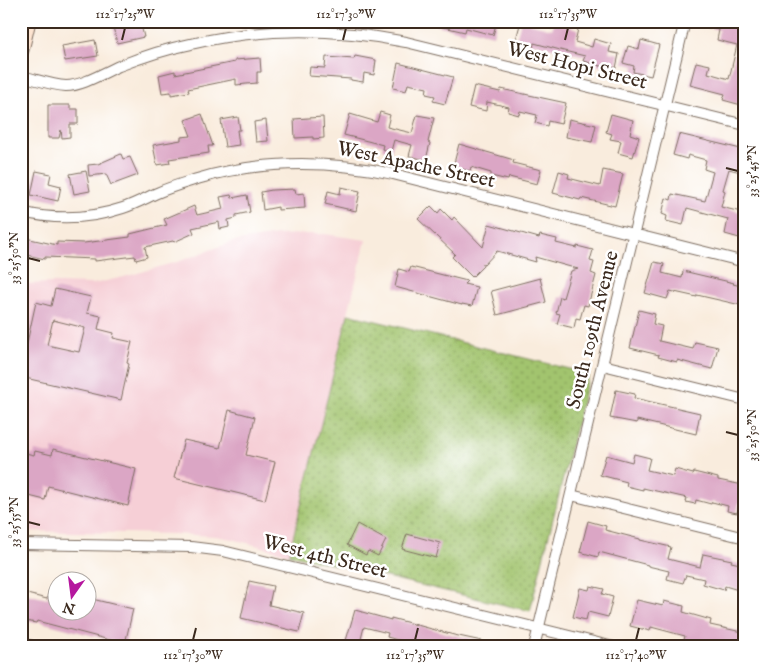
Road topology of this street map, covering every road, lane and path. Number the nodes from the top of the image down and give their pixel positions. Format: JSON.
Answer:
{"nodes":[{"id":1,"x":28,"y":21,"type":"edge"},
{"id":2,"x":686,"y":21,"type":"edge"},
{"id":3,"x":21,"y":50,"type":"edge"},
{"id":4,"x":21,"y":76,"type":"edge"},
{"id":5,"x":665,"y":105,"type":"junction"},
{"id":6,"x":745,"y":125,"type":"edge"},
{"id":7,"x":21,"y":212,"type":"edge"},
{"id":8,"x":634,"y":234,"type":"junction"},
{"id":9,"x":745,"y":262,"type":"edge"},
{"id":10,"x":602,"y":365,"type":"junction"},
{"id":11,"x":745,"y":400,"type":"edge"},
{"id":12,"x":570,"y":495,"type":"junction"},
{"id":13,"x":745,"y":538,"type":"edge"},
{"id":14,"x":21,"y":544,"type":"edge"},
{"id":15,"x":538,"y":628,"type":"junction"},
{"id":16,"x":21,"y":643,"type":"edge"},
{"id":17,"x":37,"y":647,"type":"edge"},
{"id":18,"x":534,"y":647,"type":"edge"},
{"id":19,"x":614,"y":647,"type":"edge"}],
"edges":[{"from":1,"to":3,"type":"main road"},
{"from":2,"to":5,"type":"street","name":"South 109th Avenue"},
{"from":4,"to":5,"type":"street","name":"West Hopi Street"},
{"from":5,"to":6,"type":"street","name":"West Hopi Street"},
{"from":5,"to":8,"type":"street","name":"South 109th Avenue"},
{"from":7,"to":8,"type":"street","name":"West Apache Street"},
{"from":8,"to":9,"type":"street","name":"West Apache Street"},
{"from":8,"to":10,"type":"street","name":"South 109th Avenue"},
{"from":10,"to":11,"type":"street"},
{"from":10,"to":12,"type":"street","name":"South 109th Avenue"},
{"from":12,"to":13,"type":"street"},
{"from":12,"to":15,"type":"street","name":"South 109th Avenue"},
{"from":14,"to":15,"type":"street","name":"West 4th Street"},
{"from":15,"to":18,"type":"street","name":"South 109th Avenue"},
{"from":15,"to":19,"type":"street","name":"West 4th Street"},
{"from":16,"to":17,"type":"street"}]}
